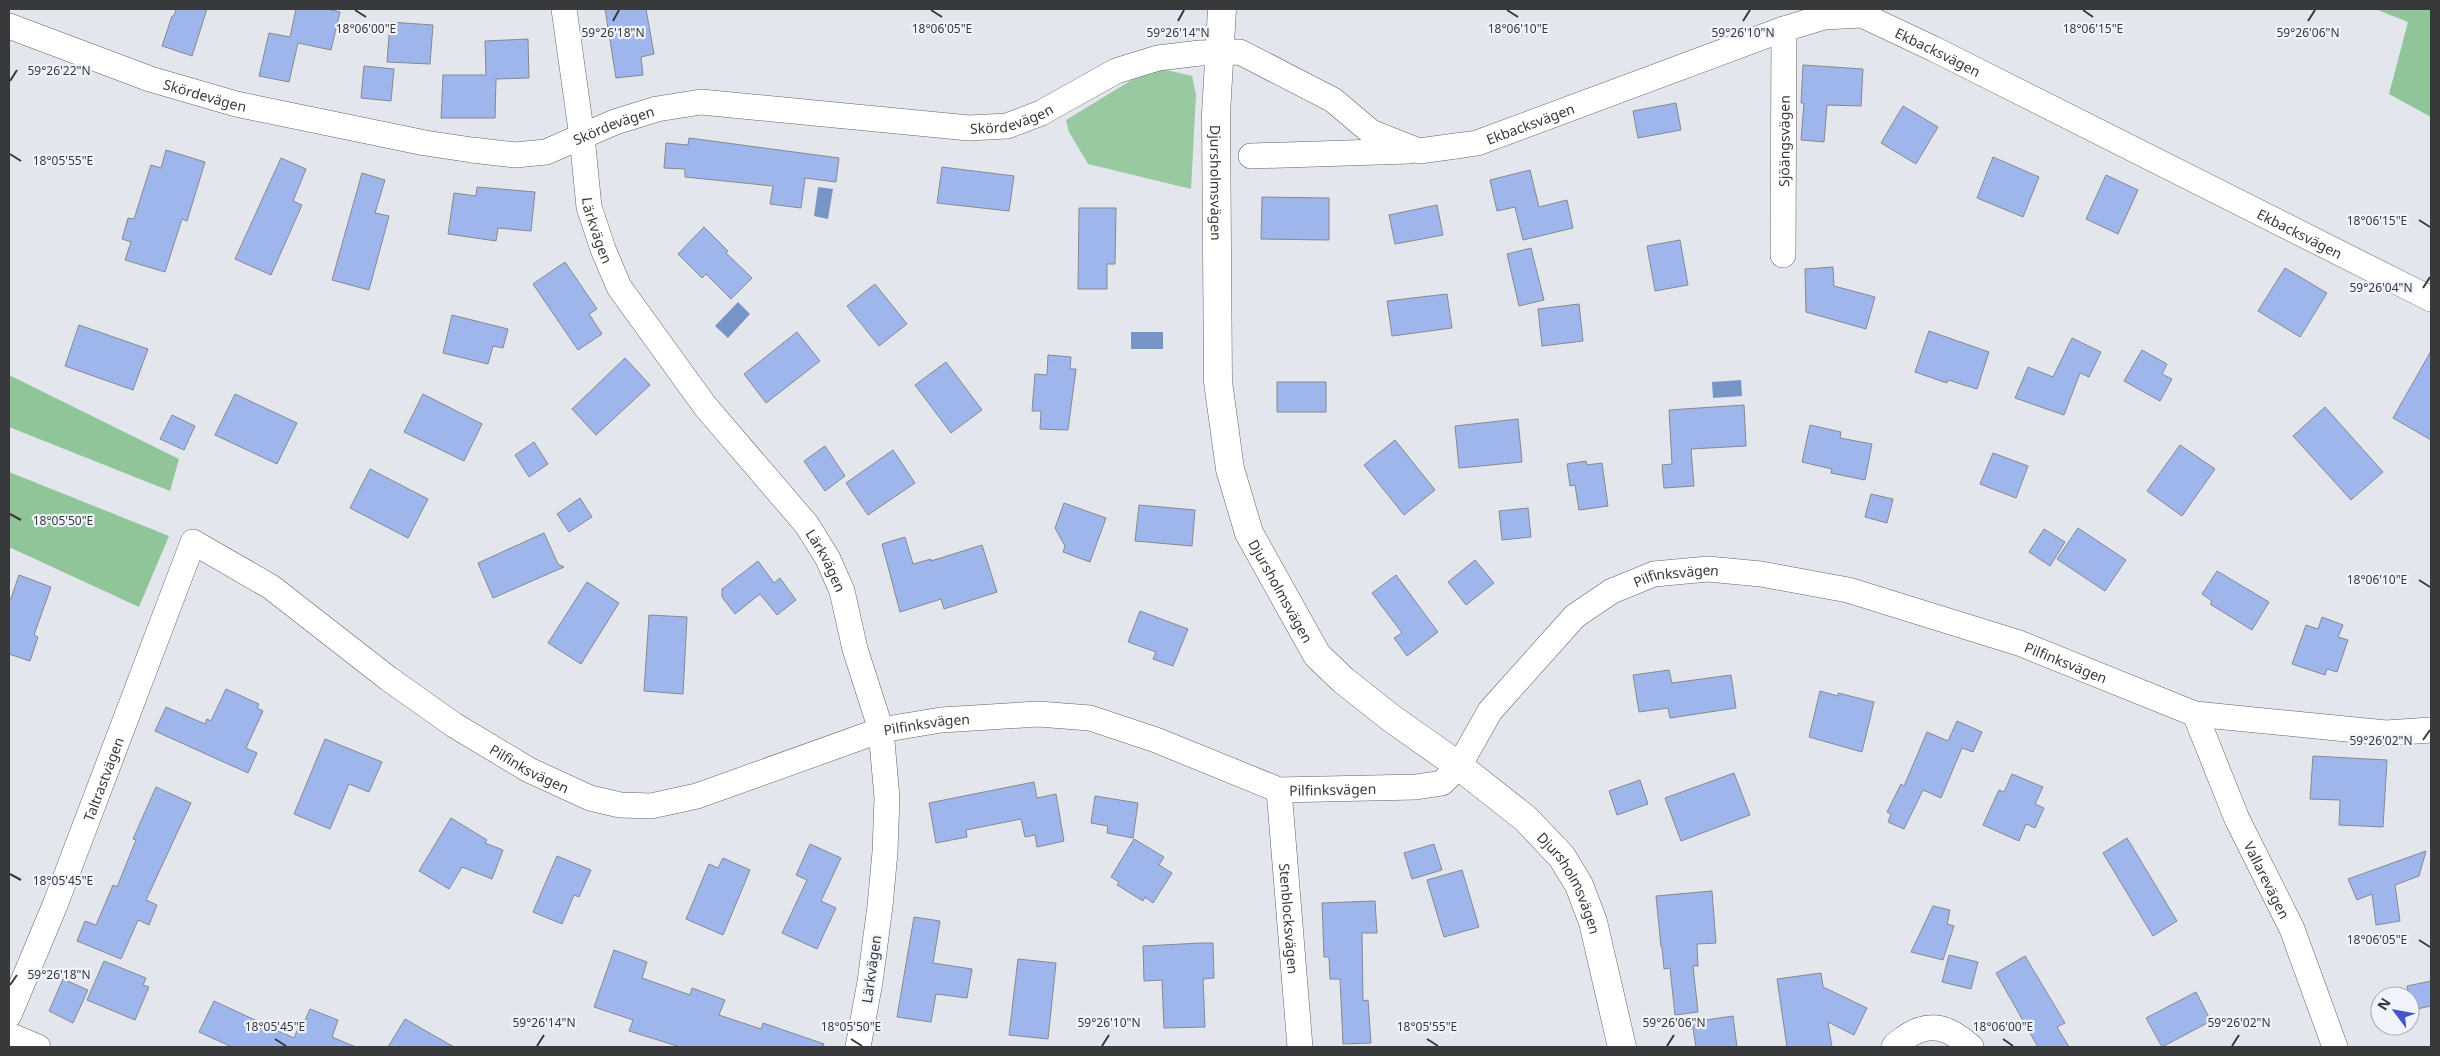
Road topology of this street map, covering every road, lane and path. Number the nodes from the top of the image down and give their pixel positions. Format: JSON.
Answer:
{"nodes":[{"id":1,"x":564,"y":9,"type":"edge"},
{"id":2,"x":1222,"y":9,"type":"edge"},
{"id":3,"x":9,"y":26,"type":"edge"},
{"id":4,"x":1784,"y":29,"type":"junction"},
{"id":5,"x":1220,"y":52,"type":"junction"},
{"id":6,"x":582,"y":137,"type":"junction"},
{"id":7,"x":1419,"y":150,"type":"junction"},
{"id":8,"x":1251,"y":156,"type":"dead end"},
{"id":9,"x":1783,"y":255,"type":"dead end"},
{"id":10,"x":2431,"y":299,"type":"edge"},
{"id":11,"x":193,"y":542,"type":"joint"},
{"id":12,"x":2195,"y":714,"type":"junction"},
{"id":13,"x":881,"y":730,"type":"junction"},
{"id":14,"x":2431,"y":730,"type":"edge"},
{"id":15,"x":1459,"y":766,"type":"junction"},
{"id":16,"x":1279,"y":790,"type":"junction"},
{"id":17,"x":9,"y":1015,"type":"edge"},
{"id":18,"x":9,"y":1035,"type":"edge"},
{"id":19,"x":38,"y":1047,"type":"edge"},
{"id":20,"x":858,"y":1047,"type":"edge"},
{"id":21,"x":1300,"y":1047,"type":"edge"},
{"id":22,"x":1622,"y":1047,"type":"edge"},
{"id":23,"x":1894,"y":1047,"type":"edge"},
{"id":24,"x":1971,"y":1047,"type":"edge"},
{"id":25,"x":2335,"y":1047,"type":"edge"}],
"edges":[{"from":1,"to":6,"type":"street","name":"Lärkvägen"},
{"from":2,"to":5,"type":"street","name":"Djursholmsvägen"},
{"from":3,"to":6,"type":"street","name":"Skördevägen"},
{"from":4,"to":7,"type":"street","name":"Ekbacksvägen"},
{"from":4,"to":9,"type":"street","name":"Sjöängsvägen"},
{"from":4,"to":10,"type":"street","name":"Ekbacksvägen"},
{"from":5,"to":6,"type":"street","name":"Skördevägen"},
{"from":5,"to":7,"type":"street","name":"Ekbacksvägen"},
{"from":5,"to":15,"type":"street","name":"Djursholmsvägen"},
{"from":6,"to":13,"type":"street","name":"Lärkvägen"},
{"from":7,"to":8,"type":"street","name":"Ekbacksvägen"},
{"from":11,"to":13,"type":"street","name":"Pilfinksvägen"},
{"from":11,"to":17,"type":"street","name":"Taltrastvägen"},
{"from":12,"to":14,"type":"street","name":"Pilfinksvägen"},
{"from":12,"to":15,"type":"street","name":"Pilfinksvägen"},
{"from":12,"to":25,"type":"street","name":"Vallarevägen"},
{"from":13,"to":16,"type":"street","name":"Pilfinksvägen"},
{"from":13,"to":20,"type":"street","name":"Lärkvägen"},
{"from":15,"to":16,"type":"street","name":"Pilfinksvägen"},
{"from":15,"to":22,"type":"street","name":"Djursholmsvägen"},
{"from":16,"to":21,"type":"street","name":"Stenblocksvägen"},
{"from":18,"to":19,"type":"street"},
{"from":23,"to":24,"type":"street"}]}
